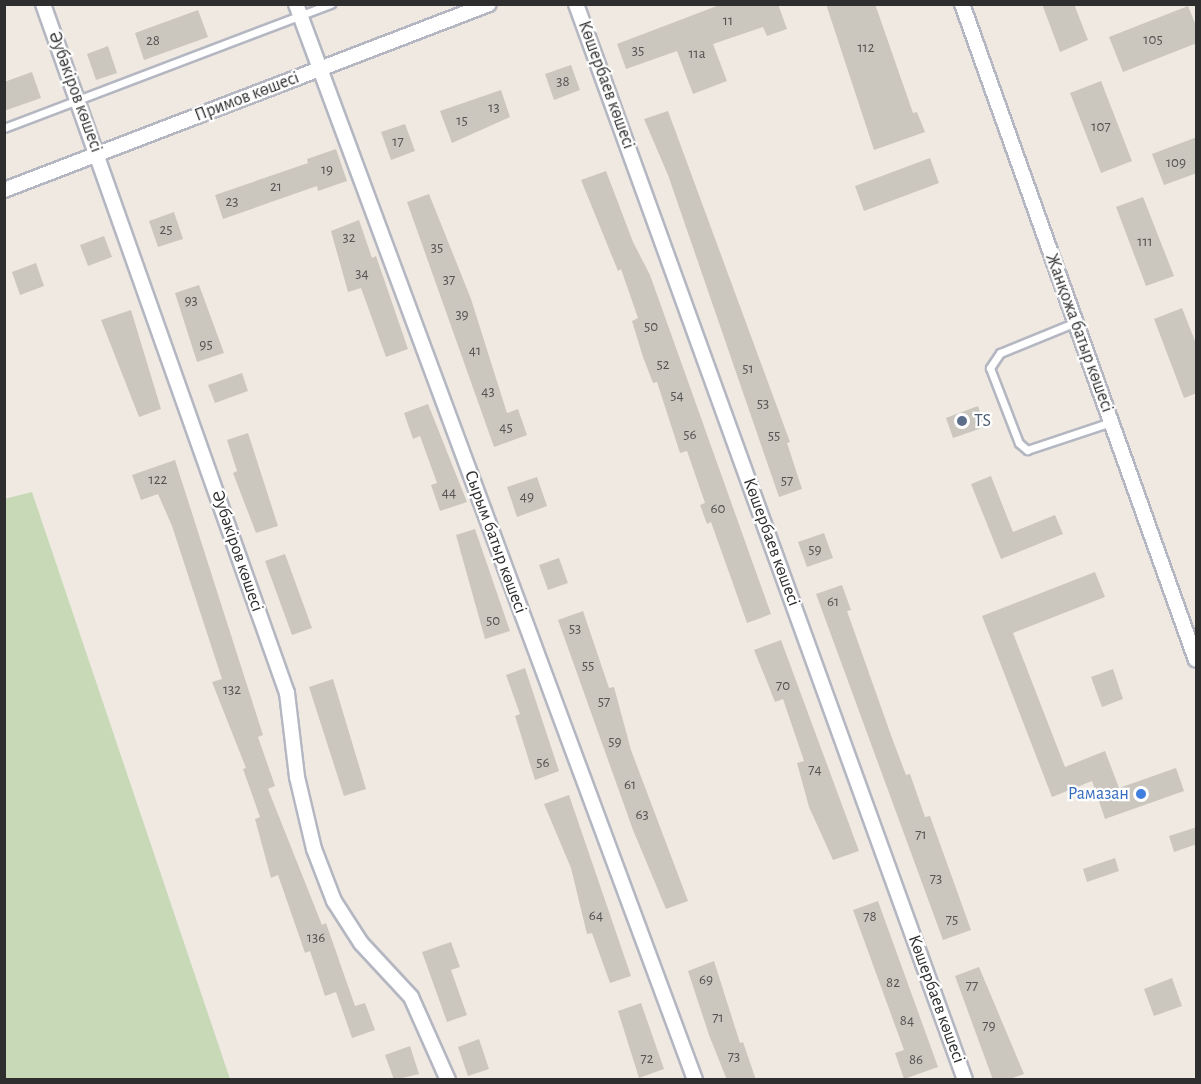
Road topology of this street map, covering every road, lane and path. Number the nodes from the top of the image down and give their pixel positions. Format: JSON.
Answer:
{"nodes":[{"id":1,"x":43,"y":4,"type":"edge"},
{"id":2,"x":331,"y":4,"type":"edge"},
{"id":3,"x":489,"y":4,"type":"edge"},
{"id":4,"x":576,"y":4,"type":"edge"},
{"id":5,"x":962,"y":4,"type":"edge"},
{"id":6,"x":298,"y":10,"type":"edge"},
{"id":7,"x":320,"y":70,"type":"junction"},
{"id":8,"x":78,"y":100,"type":"junction"},
{"id":9,"x":4,"y":128,"type":"edge"},
{"id":10,"x":97,"y":154,"type":"junction"},
{"id":11,"x":4,"y":190,"type":"edge"},
{"id":12,"x":1076,"y":322,"type":"junction"},
{"id":13,"x":1111,"y":422,"type":"junction"},
{"id":14,"x":1197,"y":660,"type":"edge"},
{"id":15,"x":448,"y":1080,"type":"edge"},
{"id":16,"x":695,"y":1080,"type":"edge"},
{"id":17,"x":965,"y":1080,"type":"edge"}],
"edges":[{"from":1,"to":8,"type":"street","name":"Әубәкіров көшесі"},
{"from":2,"to":6,"type":"lane"},
{"from":3,"to":7,"type":"street","name":"Примов көшесі"},
{"from":4,"to":17,"type":"street","name":"Көшербаев көшесі"},
{"from":5,"to":12,"type":"street","name":"Жанқожа батыр көшесі"},
{"from":6,"to":7,"type":"street","name":"Сырым батыр көшесі"},
{"from":6,"to":8,"type":"lane"},
{"from":7,"to":10,"type":"street","name":"Примов көшесі"},
{"from":7,"to":16,"type":"street","name":"Сырым батыр көшесі"},
{"from":8,"to":9,"type":"lane"},
{"from":8,"to":10,"type":"street","name":"Әубәкіров көшесі"},
{"from":10,"to":11,"type":"street","name":"Примов көшесі"},
{"from":10,"to":15,"type":"street","name":"Әубәкіров көшесі"},
{"from":12,"to":13,"type":"street","name":"Жанқожа батыр көшесі"},
{"from":12,"to":13,"type":"lane"},
{"from":13,"to":14,"type":"street","name":"Жанқожа батыр көшесі"}]}
